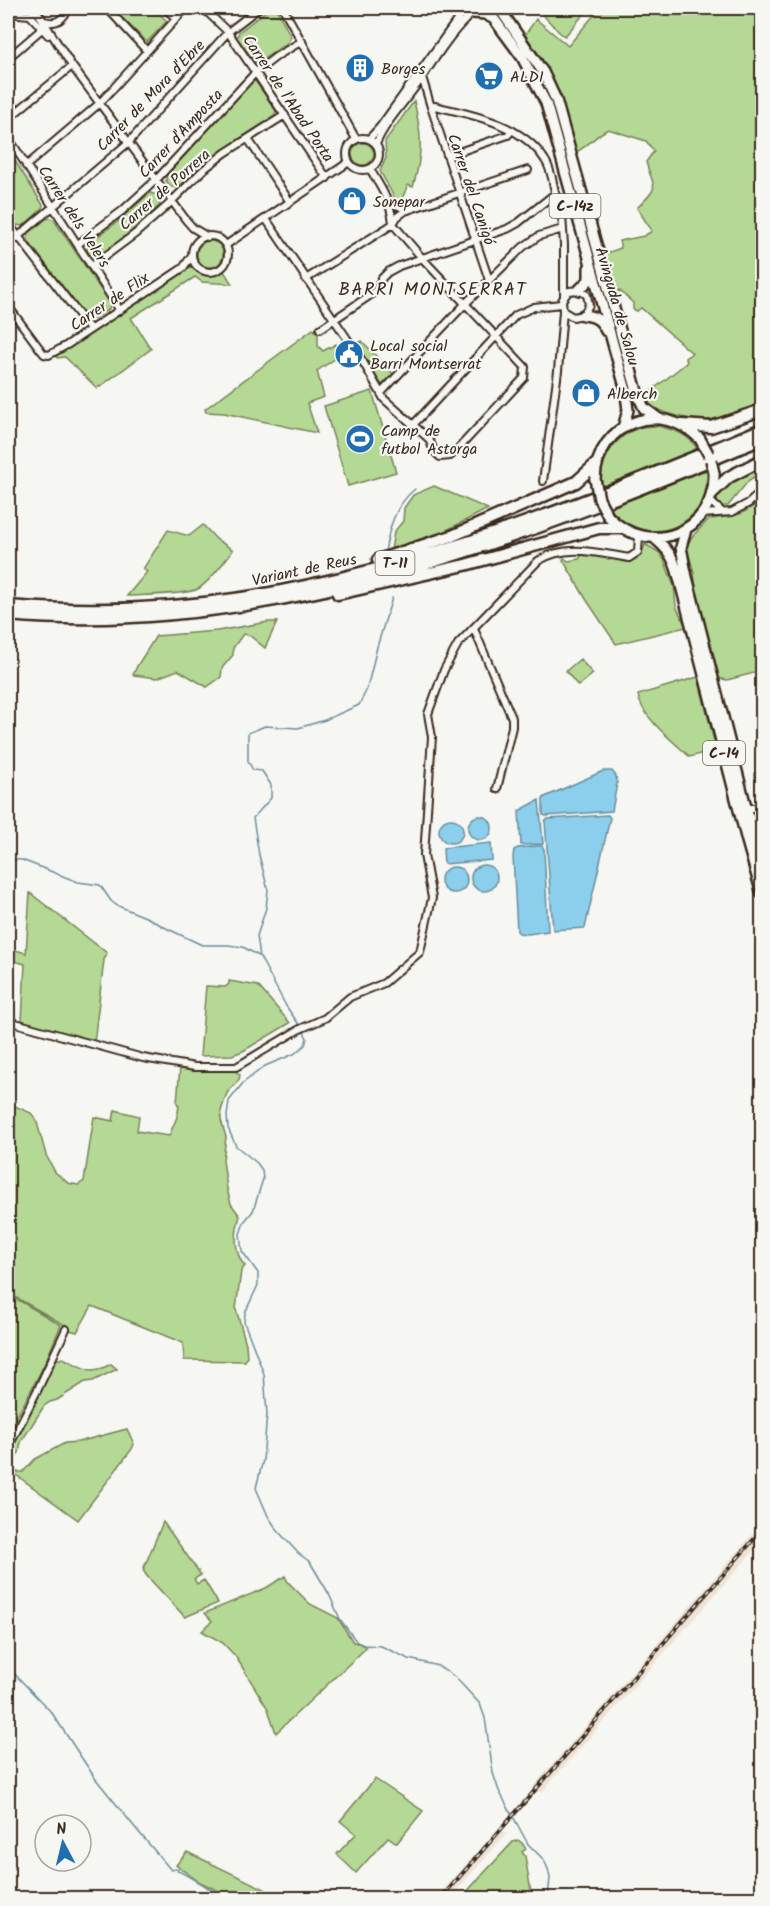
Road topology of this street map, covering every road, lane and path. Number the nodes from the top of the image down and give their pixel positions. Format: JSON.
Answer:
{"nodes":[{"id":1,"x":70,"y":8,"type":"edge"},
{"id":2,"x":107,"y":8,"type":"edge"},
{"id":3,"x":165,"y":8,"type":"edge"},
{"id":4,"x":186,"y":8,"type":"edge"},
{"id":5,"x":203,"y":8,"type":"edge"},
{"id":6,"x":259,"y":8,"type":"edge"},
{"id":7,"x":283,"y":8,"type":"edge"},
{"id":8,"x":38,"y":9,"type":"edge"},
{"id":9,"x":468,"y":9,"type":"edge"},
{"id":10,"x":498,"y":9,"type":"edge"},
{"id":11,"x":8,"y":13,"type":"edge"},
{"id":12,"x":485,"y":14,"type":"junction"},
{"id":13,"x":30,"y":15,"type":"junction"},
{"id":14,"x":176,"y":18,"type":"junction"},
{"id":15,"x":43,"y":25,"type":"junction"},
{"id":16,"x":228,"y":32,"type":"junction"},
{"id":17,"x":302,"y":41,"type":"junction"},
{"id":18,"x":147,"y":51,"type":"junction"},
{"id":19,"x":8,"y":58,"type":"edge"},
{"id":20,"x":72,"y":66,"type":"junction"},
{"id":21,"x":256,"y":72,"type":"junction"},
{"id":22,"x":422,"y":77,"type":"junction"},
{"id":23,"x":413,"y":90,"type":"junction"},
{"id":24,"x":428,"y":98,"type":"junction"},
{"id":25,"x":100,"y":103,"type":"junction"},
{"id":26,"x":430,"y":107,"type":"junction"},
{"id":27,"x":285,"y":115,"type":"junction"},
{"id":28,"x":8,"y":119,"type":"edge"},
{"id":29,"x":512,"y":130,"type":"junction"},
{"id":30,"x":8,"y":137,"type":"edge"},
{"id":31,"x":248,"y":139,"type":"junction"},
{"id":32,"x":356,"y":139,"type":"junction"},
{"id":33,"x":369,"y":139,"type":"junction"},
{"id":34,"x":129,"y":142,"type":"junction"},
{"id":35,"x":376,"y":144,"type":"junction"},
{"id":36,"x":447,"y":156,"type":"junction"},
{"id":37,"x":349,"y":162,"type":"junction"},
{"id":38,"x":26,"y":166,"type":"junction"},
{"id":39,"x":370,"y":169,"type":"junction"},
{"id":40,"x":528,"y":170,"type":"dead end"},
{"id":41,"x":327,"y":178,"type":"junction"},
{"id":42,"x":157,"y":179,"type":"junction"},
{"id":43,"x":459,"y":193,"type":"junction"},
{"id":44,"x":558,"y":197,"type":"junction"},
{"id":45,"x":172,"y":200,"type":"junction"},
{"id":46,"x":290,"y":202,"type":"junction"},
{"id":47,"x":389,"y":202,"type":"junction"},
{"id":48,"x":53,"y":207,"type":"junction"},
{"id":49,"x":408,"y":210,"type":"junction"},
{"id":50,"x":266,"y":219,"type":"junction"},
{"id":51,"x":186,"y":220,"type":"junction"},
{"id":52,"x":8,"y":223,"type":"edge"},
{"id":53,"x":393,"y":224,"type":"junction"},
{"id":54,"x":563,"y":230,"type":"junction"},
{"id":55,"x":18,"y":236,"type":"junction"},
{"id":56,"x":208,"y":237,"type":"junction"},
{"id":57,"x":475,"y":240,"type":"junction"},
{"id":58,"x":196,"y":243,"type":"junction"},
{"id":59,"x":78,"y":244,"type":"junction"},
{"id":60,"x":8,"y":245,"type":"edge"},
{"id":61,"x":225,"y":245,"type":"junction"},
{"id":62,"x":586,"y":245,"type":"junction"},
{"id":63,"x":192,"y":255,"type":"junction"},
{"id":64,"x":422,"y":258,"type":"junction"},
{"id":65,"x":92,"y":266,"type":"junction"},
{"id":66,"x":196,"y":266,"type":"junction"},
{"id":67,"x":183,"y":268,"type":"junction"},
{"id":68,"x":563,"y":277,"type":"junction"},
{"id":69,"x":306,"y":279,"type":"junction"},
{"id":70,"x":489,"y":280,"type":"junction"},
{"id":71,"x":576,"y":290,"type":"junction"},
{"id":72,"x":564,"y":296,"type":"junction"},
{"id":73,"x":466,"y":303,"type":"junction"},
{"id":74,"x":8,"y":306,"type":"edge"},
{"id":75,"x":119,"y":309,"type":"junction"},
{"id":76,"x":564,"y":310,"type":"junction"},
{"id":77,"x":583,"y":315,"type":"junction"},
{"id":78,"x":334,"y":320,"type":"junction"},
{"id":79,"x":90,"y":329,"type":"junction"},
{"id":80,"x":320,"y":329,"type":"dead end"},
{"id":81,"x":496,"y":335,"type":"junction"},
{"id":82,"x":616,"y":354,"type":"junction"},
{"id":83,"x":630,"y":385,"type":"junction"},
{"id":84,"x":381,"y":393,"type":"junction"},
{"id":85,"x":762,"y":410,"type":"edge"},
{"id":86,"x":659,"y":419,"type":"junction"},
{"id":87,"x":413,"y":425,"type":"junction"},
{"id":88,"x":682,"y":425,"type":"junction"},
{"id":89,"x":623,"y":428,"type":"junction"},
{"id":90,"x":762,"y":429,"type":"edge"},
{"id":91,"x":762,"y":439,"type":"edge"},
{"id":92,"x":762,"y":460,"type":"edge"},
{"id":93,"x":596,"y":464,"type":"junction"},
{"id":94,"x":543,"y":481,"type":"dead end"},
{"id":95,"x":762,"y":491,"type":"edge"},
{"id":96,"x":711,"y":497,"type":"junction"},
{"id":97,"x":722,"y":512,"type":"junction"},
{"id":98,"x":702,"y":514,"type":"junction"},
{"id":99,"x":621,"y":528,"type":"junction"},
{"id":100,"x":686,"y":529,"type":"junction"},
{"id":101,"x":639,"y":536,"type":"junction"},
{"id":102,"x":654,"y":538,"type":"junction"},
{"id":103,"x":682,"y":573,"type":"junction"},
{"id":104,"x":259,"y":604,"type":"junction"},
{"id":105,"x":187,"y":605,"type":"junction"},
{"id":106,"x":8,"y":606,"type":"edge"},
{"id":107,"x":8,"y":615,"type":"edge"},
{"id":108,"x":474,"y":629,"type":"junction"},
{"id":109,"x":498,"y":789,"type":"dead end"},
{"id":110,"x":746,"y":808,"type":"junction"},
{"id":111,"x":762,"y":811,"type":"edge"},
{"id":112,"x":762,"y":869,"type":"edge"},
{"id":113,"x":762,"y":894,"type":"edge"},
{"id":114,"x":8,"y":1021,"type":"edge"},
{"id":115,"x":66,"y":1329,"type":"dead end"},
{"id":116,"x":15,"y":1432,"type":"junction"},
{"id":117,"x":8,"y":1441,"type":"edge"},
{"id":118,"x":8,"y":1448,"type":"edge"}],
"edges":[{"from":1,"to":15,"type":"street"},
{"from":2,"to":18,"type":"street"},
{"from":3,"to":14,"type":"street"},
{"from":4,"to":14,"type":"street"},
{"from":5,"to":16,"type":"street","name":"Carrer de l'Abad Porta"},
{"from":6,"to":16,"type":"street","name":"Carrer de Mora d'Ebre"},
{"from":7,"to":17,"type":"street"},
{"from":8,"to":13,"type":"street"},
{"from":8,"to":15,"type":"street"},
{"from":9,"to":12,"type":"main road"},
{"from":9,"to":22,"type":"street"},
{"from":9,"to":33,"type":"street"},
{"from":10,"to":12,"type":"main road","number":"C-14z"},
{"from":10,"to":83,"type":"main road","name":"Avinguda de Salou","number":"C-14z"},
{"from":11,"to":13,"type":"street"},
{"from":12,"to":62,"type":"main road","name":"Avinguda de Salou","number":"C-14z"},
{"from":13,"to":15,"type":"street"},
{"from":14,"to":18,"type":"street"},
{"from":15,"to":19,"type":"street"},
{"from":15,"to":20,"type":"street"},
{"from":16,"to":21,"type":"street","name":"Carrer de l'Abad Porta"},
{"from":16,"to":34,"type":"street","name":"Carrer de Mora d'Ebre"},
{"from":17,"to":21,"type":"street","name":"Carrer d'Amposta"},
{"from":17,"to":32,"type":"street"},
{"from":18,"to":25,"type":"street"},
{"from":20,"to":25,"type":"street"},
{"from":20,"to":28,"type":"street"},
{"from":21,"to":27,"type":"street","name":"Carrer de l'Abad Porta"},
{"from":21,"to":42,"type":"street","name":"Carrer d'Amposta"},
{"from":22,"to":23,"type":"street"},
{"from":22,"to":24,"type":"street","name":"Carrer del Canigó"},
{"from":23,"to":24,"type":"street"},
{"from":23,"to":35,"type":"street"},
{"from":24,"to":26,"type":"street","name":"Carrer del Canigó"},
{"from":25,"to":34,"type":"street"},
{"from":25,"to":38,"type":"street"},
{"from":26,"to":29,"type":"street","name":"Carrer del Canigó"},
{"from":26,"to":36,"type":"street","name":"Carrer del Canigó"},
{"from":27,"to":31,"type":"street","name":"Carrer de Porrera"},
{"from":27,"to":41,"type":"street","name":"Carrer de l'Abad Porta"},
{"from":29,"to":36,"type":"street"},
{"from":29,"to":44,"type":"street","name":"Carrer del Canigó"},
{"from":30,"to":38,"type":"street","name":"Carrer dels Velers"},
{"from":31,"to":45,"type":"street","name":"Carrer de Porrera"},
{"from":31,"to":46,"type":"street"},
{"from":32,"to":33,"type":"street"},
{"from":32,"to":37,"type":"street"},
{"from":33,"to":35,"type":"street"},
{"from":34,"to":42,"type":"street"},
{"from":34,"to":48,"type":"street","name":"Carrer de Mora d'Ebre"},
{"from":35,"to":39,"type":"street"},
{"from":36,"to":43,"type":"street","name":"Carrer del Canigó"},
{"from":37,"to":39,"type":"street"},
{"from":37,"to":41,"type":"street"},
{"from":38,"to":48,"type":"street","name":"Carrer dels Velers"},
{"from":39,"to":47,"type":"street"},
{"from":40,"to":43,"type":"street"},
{"from":41,"to":46,"type":"street"},
{"from":42,"to":45,"type":"street"},
{"from":42,"to":59,"type":"street","name":"Carrer d'Amposta"},
{"from":43,"to":49,"type":"street"},
{"from":43,"to":57,"type":"street","name":"Carrer del Canigó"},
{"from":44,"to":54,"type":"street","name":"Carrer del Canigó"},
{"from":44,"to":57,"type":"street"},
{"from":45,"to":51,"type":"street"},
{"from":45,"to":65,"type":"street","name":"Carrer de Porrera"},
{"from":46,"to":50,"type":"street"},
{"from":47,"to":49,"type":"street"},
{"from":47,"to":53,"type":"street"},
{"from":48,"to":55,"type":"street","name":"Carrer de Mora d'Ebre"},
{"from":48,"to":59,"type":"street","name":"Carrer dels Velers"},
{"from":49,"to":53,"type":"street"},
{"from":50,"to":61,"type":"street"},
{"from":50,"to":69,"type":"street"},
{"from":51,"to":56,"type":"street"},
{"from":51,"to":58,"type":"street"},
{"from":52,"to":55,"type":"street"},
{"from":53,"to":64,"type":"street"},
{"from":53,"to":69,"type":"street"},
{"from":54,"to":68,"type":"street","name":"Carrer del Canigó"},
{"from":54,"to":70,"type":"street"},
{"from":55,"to":60,"type":"street","name":"Carrer de Mora d'Ebre"},
{"from":55,"to":79,"type":"street"},
{"from":56,"to":58,"type":"street"},
{"from":56,"to":61,"type":"street"},
{"from":57,"to":64,"type":"street"},
{"from":57,"to":70,"type":"street","name":"Carrer del Canigó"},
{"from":58,"to":63,"type":"street"},
{"from":59,"to":65,"type":"street","name":"Carrer dels Velers"},
{"from":61,"to":66,"type":"street"},
{"from":62,"to":71,"type":"main road"},
{"from":62,"to":82,"type":"main road","name":"Avinguda de Salou","number":"C-14z"},
{"from":63,"to":66,"type":"street"},
{"from":63,"to":67,"type":"street","name":"Carrer de Flix"},
{"from":64,"to":73,"type":"street"},
{"from":64,"to":78,"type":"street"},
{"from":65,"to":75,"type":"street","name":"Carrer dels Velers"},
{"from":66,"to":67,"type":"street","name":"Carrer de Flix"},
{"from":67,"to":75,"type":"street","name":"Carrer de Flix"},
{"from":68,"to":71,"type":"street"},
{"from":68,"to":72,"type":"street","name":"Carrer del Canigó"},
{"from":69,"to":78,"type":"street"},
{"from":70,"to":73,"type":"street"},
{"from":71,"to":72,"type":"street"},
{"from":71,"to":77,"type":"street"},
{"from":72,"to":76,"type":"street"},
{"from":73,"to":81,"type":"street"},
{"from":73,"to":84,"type":"street"},
{"from":74,"to":79,"type":"street","name":"Carrer de Flix"},
{"from":75,"to":79,"type":"street","name":"Carrer de Flix"},
{"from":76,"to":77,"type":"street"},
{"from":76,"to":81,"type":"street"},
{"from":76,"to":94,"type":"street"},
{"from":77,"to":82,"type":"main road"},
{"from":78,"to":80,"type":"street"},
{"from":78,"to":84,"type":"street"},
{"from":81,"to":87,"type":"street"},
{"from":81,"to":87,"type":"street"},
{"from":82,"to":83,"type":"main road","name":"Avinguda de Salou","number":"C-14z"},
{"from":83,"to":86,"type":"main road","number":"C-14z"},
{"from":83,"to":89,"type":"main road","number":"C-14z"},
{"from":84,"to":87,"type":"street"},
{"from":85,"to":88,"type":"highway"},
{"from":86,"to":88,"type":"main road"},
{"from":86,"to":89,"type":"main road"},
{"from":88,"to":96,"type":"main road","bridge":true},
{"from":89,"to":93,"type":"main road"},
{"from":90,"to":105,"type":"highway","name":"Variant de Reus","number":"T-11"},
{"from":91,"to":104,"type":"highway","name":"Variant de Reus","number":"T-11"},
{"from":92,"to":96,"type":"highway"},
{"from":93,"to":99,"type":"main road","bridge":true},
{"from":93,"to":105,"type":"highway"},
{"from":95,"to":97,"type":"street"},
{"from":96,"to":97,"type":"street"},
{"from":96,"to":98,"type":"main road"},
{"from":97,"to":98,"type":"street"},
{"from":98,"to":100,"type":"main road"},
{"from":99,"to":101,"type":"main road"},
{"from":99,"to":104,"type":"highway"},
{"from":100,"to":102,"type":"main road"},
{"from":100,"to":103,"type":"main road","number":"C-14"},
{"from":101,"to":102,"type":"main road"},
{"from":101,"to":108,"type":"street"},
{"from":102,"to":103,"type":"main road","number":"C-14"},
{"from":103,"to":110,"type":"main road","number":"C-14"},
{"from":103,"to":113,"type":"main road","number":"C-14"},
{"from":104,"to":107,"type":"highway","name":"Variant de Reus","number":"T-11"},
{"from":105,"to":106,"type":"highway","name":"Variant de Reus","number":"T-11"},
{"from":108,"to":109,"type":"street"},
{"from":108,"to":114,"type":"street"},
{"from":110,"to":111,"type":"street"},
{"from":110,"to":112,"type":"main road","number":"C-14"},
{"from":115,"to":116,"type":"street"},
{"from":116,"to":117,"type":"street"},
{"from":116,"to":118,"type":"street"}]}
